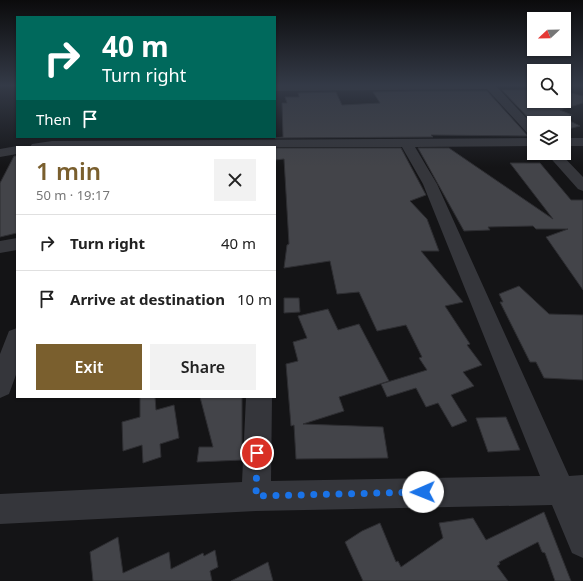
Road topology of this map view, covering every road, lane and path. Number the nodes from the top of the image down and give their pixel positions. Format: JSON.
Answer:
{"nodes":[{"id":1,"x":514,"y":112,"type":"edge"},
{"id":2,"x":527,"y":126,"type":"edge"},
{"id":3,"x":527,"y":142,"type":"edge"},
{"id":4,"x":571,"y":142,"type":"edge"},
{"id":5,"x":583,"y":142,"type":"edge"},
{"id":6,"x":90,"y":143,"type":"edge"},
{"id":7,"x":267,"y":143,"type":"edge"},
{"id":8,"x":407,"y":144,"type":"junction"},
{"id":9,"x":50,"y":146,"type":"edge"},
{"id":10,"x":16,"y":150,"type":"edge"},
{"id":11,"x":0,"y":153,"type":"edge"},
{"id":12,"x":559,"y":160,"type":"edge"},
{"id":13,"x":583,"y":186,"type":"edge"},
{"id":14,"x":16,"y":244,"type":"edge"},
{"id":15,"x":0,"y":248,"type":"edge"},
{"id":16,"x":16,"y":341,"type":"edge"},
{"id":17,"x":0,"y":386,"type":"edge"},
{"id":18,"x":259,"y":398,"type":"edge"},
{"id":19,"x":572,"y":490,"type":"edge"},
{"id":20,"x":256,"y":496,"type":"junction"},
{"id":21,"x":0,"y":509,"type":"edge"},
{"id":22,"x":583,"y":542,"type":"edge"}],
"edges":[{"from":1,"to":2,"type":"street"},
{"from":3,"to":8,"type":"street"},
{"from":4,"to":5,"type":"street"},
{"from":6,"to":7,"type":"street"},
{"from":6,"to":9,"type":"street"},
{"from":7,"to":8,"type":"street"},
{"from":8,"to":19,"type":"street"},
{"from":10,"to":11,"type":"street"},
{"from":12,"to":13,"type":"street"},
{"from":14,"to":15,"type":"street"},
{"from":16,"to":17,"type":"street"},
{"from":18,"to":20,"type":"street"},
{"from":19,"to":20,"type":"street"},
{"from":19,"to":22,"type":"street"},
{"from":20,"to":21,"type":"street"}]}
